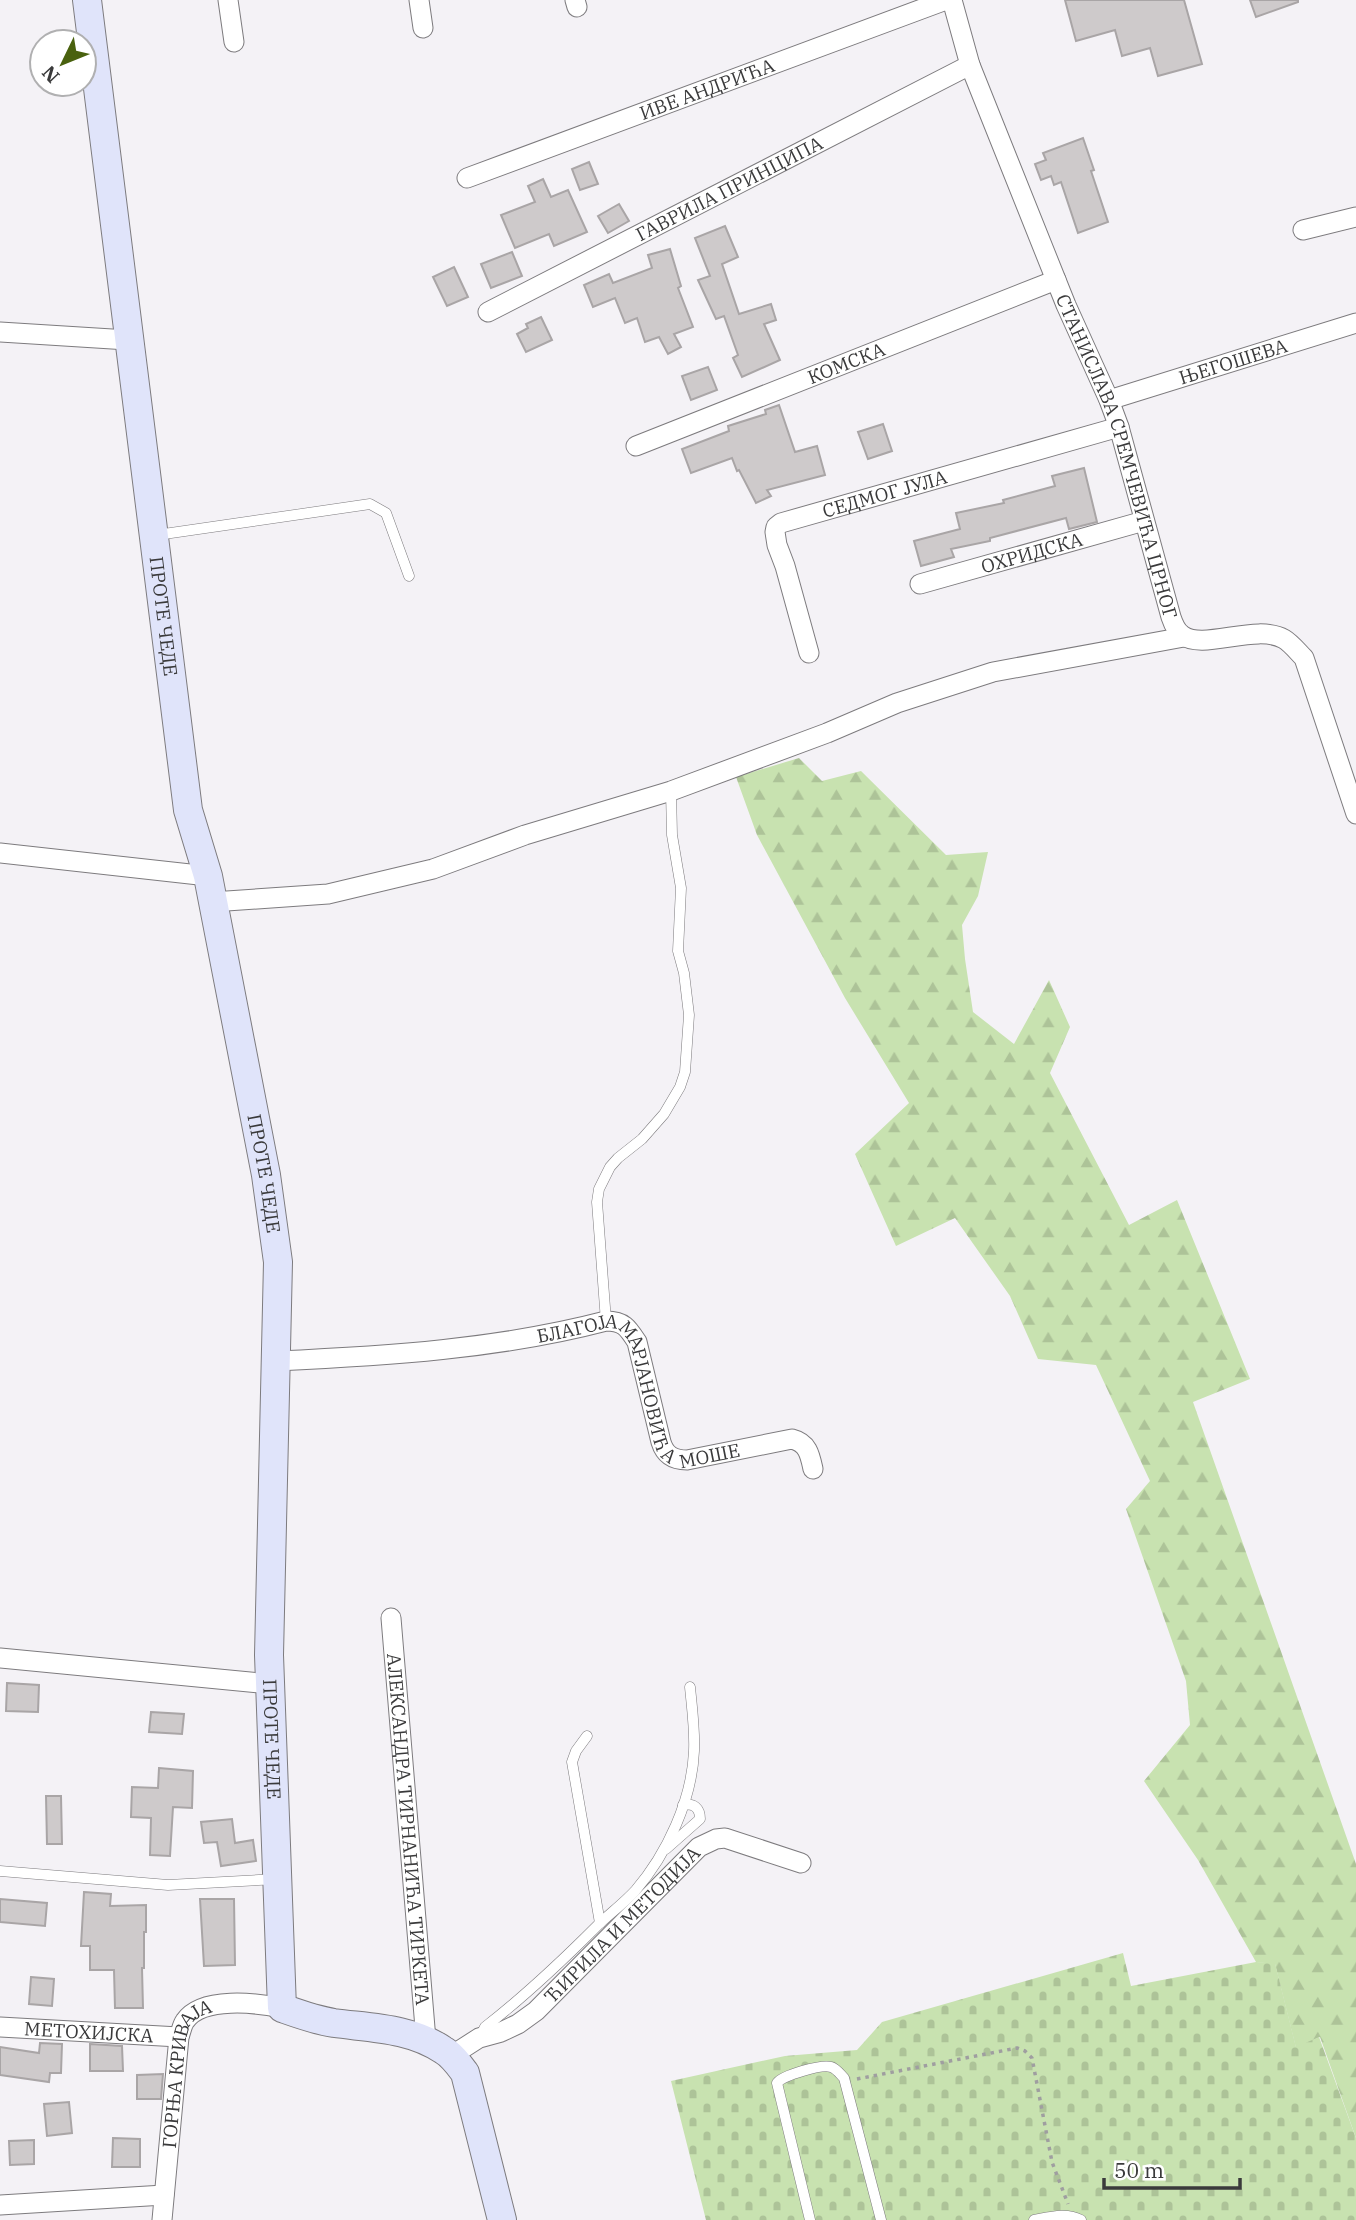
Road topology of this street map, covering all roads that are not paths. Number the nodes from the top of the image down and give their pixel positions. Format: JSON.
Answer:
{"nodes":[{"id":1,"x":87,"y":0,"type":"edge"},
{"id":2,"x":228,"y":0,"type":"edge"},
{"id":3,"x":419,"y":0,"type":"edge"},
{"id":4,"x":946,"y":0,"type":"edge"},
{"id":5,"x":952,"y":0,"type":"edge"},
{"id":6,"x":423,"y":28,"type":"dead end"},
{"id":7,"x":234,"y":42,"type":"dead end"},
{"id":8,"x":970,"y":65,"type":"junction"},
{"id":9,"x":467,"y":178,"type":"dead end"},
{"id":10,"x":1356,"y":217,"type":"edge"},
{"id":11,"x":1303,"y":230,"type":"dead end"},
{"id":12,"x":1056,"y":280,"type":"junction"},
{"id":13,"x":488,"y":312,"type":"dead end"},
{"id":14,"x":1356,"y":323,"type":"edge"},
{"id":15,"x":0,"y":332,"type":"edge"},
{"id":16,"x":128,"y":340,"type":"junction"},
{"id":17,"x":1109,"y":400,"type":"junction"},
{"id":18,"x":1119,"y":427,"type":"junction"},
{"id":19,"x":636,"y":446,"type":"dead end"},
{"id":20,"x":1144,"y":520,"type":"junction"},
{"id":21,"x":152,"y":536,"type":"junction"},
{"id":22,"x":409,"y":576,"type":"dead end"},
{"id":23,"x":920,"y":584,"type":"dead end"},
{"id":24,"x":1184,"y":637,"type":"junction"},
{"id":25,"x":809,"y":653,"type":"dead end"},
{"id":26,"x":671,"y":791,"type":"junction"},
{"id":27,"x":1356,"y":814,"type":"edge"},
{"id":28,"x":0,"y":853,"type":"edge"},
{"id":29,"x":210,"y":889,"type":"junction"},
{"id":30,"x":606,"y":1321,"type":"junction"},
{"id":31,"x":276,"y":1361,"type":"junction"},
{"id":32,"x":813,"y":1469,"type":"dead end"},
{"id":33,"x":391,"y":1618,"type":"dead end"},
{"id":34,"x":0,"y":1658,"type":"edge"},
{"id":35,"x":271,"y":1684,"type":"junction"},
{"id":36,"x":690,"y":1687,"type":"dead end"},
{"id":37,"x":587,"y":1736,"type":"dead end"},
{"id":38,"x":683,"y":1805,"type":"junction"},
{"id":39,"x":662,"y":1852,"type":"junction"},
{"id":40,"x":801,"y":1863,"type":"dead end"},
{"id":41,"x":0,"y":1871,"type":"edge"},
{"id":42,"x":277,"y":1879,"type":"junction"},
{"id":43,"x":600,"y":1923,"type":"junction"},
{"id":44,"x":282,"y":2008,"type":"junction"},
{"id":45,"x":0,"y":2026,"type":"edge"},
{"id":46,"x":179,"y":2036,"type":"junction"},
{"id":47,"x":479,"y":2038,"type":"junction"},
{"id":48,"x":426,"y":2040,"type":"junction"},
{"id":49,"x":451,"y":2056,"type":"junction"},
{"id":50,"x":164,"y":2195,"type":"junction"},
{"id":51,"x":0,"y":2205,"type":"edge"},
{"id":52,"x":1077,"y":2218,"type":"edge"},
{"id":53,"x":162,"y":2220,"type":"edge"},
{"id":54,"x":502,"y":2220,"type":"edge"},
{"id":55,"x":810,"y":2220,"type":"edge"},
{"id":56,"x":881,"y":2220,"type":"edge"},
{"id":57,"x":1034,"y":2220,"type":"edge"}],
"edges":[{"from":1,"to":16,"type":"street","name":"ПРОТЕ ЧЕДЕ"},
{"from":2,"to":7,"type":"street"},
{"from":3,"to":6,"type":"street"},
{"from":4,"to":9,"type":"street","name":"ИВЕ АНДРИЋА"},
{"from":5,"to":8,"type":"street","name":"СТАНИСЛАВА СРЕМЧЕВИЋА ЦРНОГ"},
{"from":8,"to":12,"type":"street","name":"СТАНИСЛАВА СРЕМЧЕВИЋА ЦРНОГ"},
{"from":8,"to":13,"type":"street","name":"ГАВРИЛА ПРИНЦИПА"},
{"from":10,"to":11,"type":"street"},
{"from":12,"to":17,"type":"street","name":"СТАНИСЛАВА СРЕМЧЕВИЋА ЦРНОГ"},
{"from":12,"to":19,"type":"street","name":"КОМСКА"},
{"from":14,"to":17,"type":"street","name":"ЊЕГОШЕВА"},
{"from":15,"to":16,"type":"street"},
{"from":16,"to":21,"type":"street","name":"ПРОТЕ ЧЕДЕ"},
{"from":17,"to":18,"type":"street","name":"СТАНИСЛАВА СРЕМЧЕВИЋА ЦРНОГ"},
{"from":18,"to":20,"type":"street","name":"СТАНИСЛАВА СРЕМЧЕВИЋА ЦРНОГ"},
{"from":18,"to":25,"type":"street","name":"СЕДМОГ ЈУЛА"},
{"from":20,"to":23,"type":"street","name":"ОХРИДСКА"},
{"from":20,"to":24,"type":"street","name":"СТАНИСЛАВА СРЕМЧЕВИЋА ЦРНОГ"},
{"from":21,"to":22,"type":"lane"},
{"from":21,"to":29,"type":"street","name":"ПРОТЕ ЧЕДЕ"},
{"from":24,"to":26,"type":"street"},
{"from":24,"to":27,"type":"street","name":"СТАНИСЛАВА СРЕМЧЕВИЋА ЦРНОГ"},
{"from":26,"to":29,"type":"street"},
{"from":26,"to":30,"type":"lane"},
{"from":28,"to":29,"type":"street"},
{"from":29,"to":31,"type":"street","name":"ПРОТЕ ЧЕДЕ"},
{"from":30,"to":31,"type":"street","name":"БЛАГОЈА МАРЈАНОВИЋА МОШЕ"},
{"from":30,"to":32,"type":"street","name":"БЛАГОЈА МАРЈАНОВИЋА МОШЕ"},
{"from":31,"to":35,"type":"street","name":"ПРОТЕ ЧЕДЕ"},
{"from":33,"to":48,"type":"street","name":"АЛЕКСАНДРА ТИРНАНИЋА ТИРКЕТА"},
{"from":34,"to":35,"type":"street"},
{"from":35,"to":42,"type":"street","name":"ПРОТЕ ЧЕДЕ"},
{"from":36,"to":38,"type":"lane"},
{"from":37,"to":43,"type":"lane"},
{"from":38,"to":39,"type":"lane"},
{"from":38,"to":39,"type":"lane"},
{"from":39,"to":43,"type":"lane"},
{"from":40,"to":47,"type":"street","name":"ЋИРИЛА И МЕТОДИЈА"},
{"from":41,"to":42,"type":"lane"},
{"from":42,"to":44,"type":"street","name":"ПРОТЕ ЧЕДЕ"},
{"from":43,"to":47,"type":"lane"},
{"from":44,"to":46,"type":"street","name":"ГОРЊА КРИВАЈА"},
{"from":44,"to":48,"type":"street"},
{"from":45,"to":46,"type":"street","name":"МЕТОХИЈСКА"},
{"from":46,"to":50,"type":"street","name":"ГОРЊА КРИВАЈА"},
{"from":47,"to":49,"type":"street","name":"ЋИРИЛА И МЕТОДИЈА"},
{"from":48,"to":49,"type":"street"},
{"from":49,"to":54,"type":"street"},
{"from":50,"to":51,"type":"street"},
{"from":50,"to":53,"type":"street","name":"ГОРЊА КРИВАЈА"},
{"from":52,"to":57,"type":"lane"},
{"from":55,"to":56,"type":"lane"}]}
